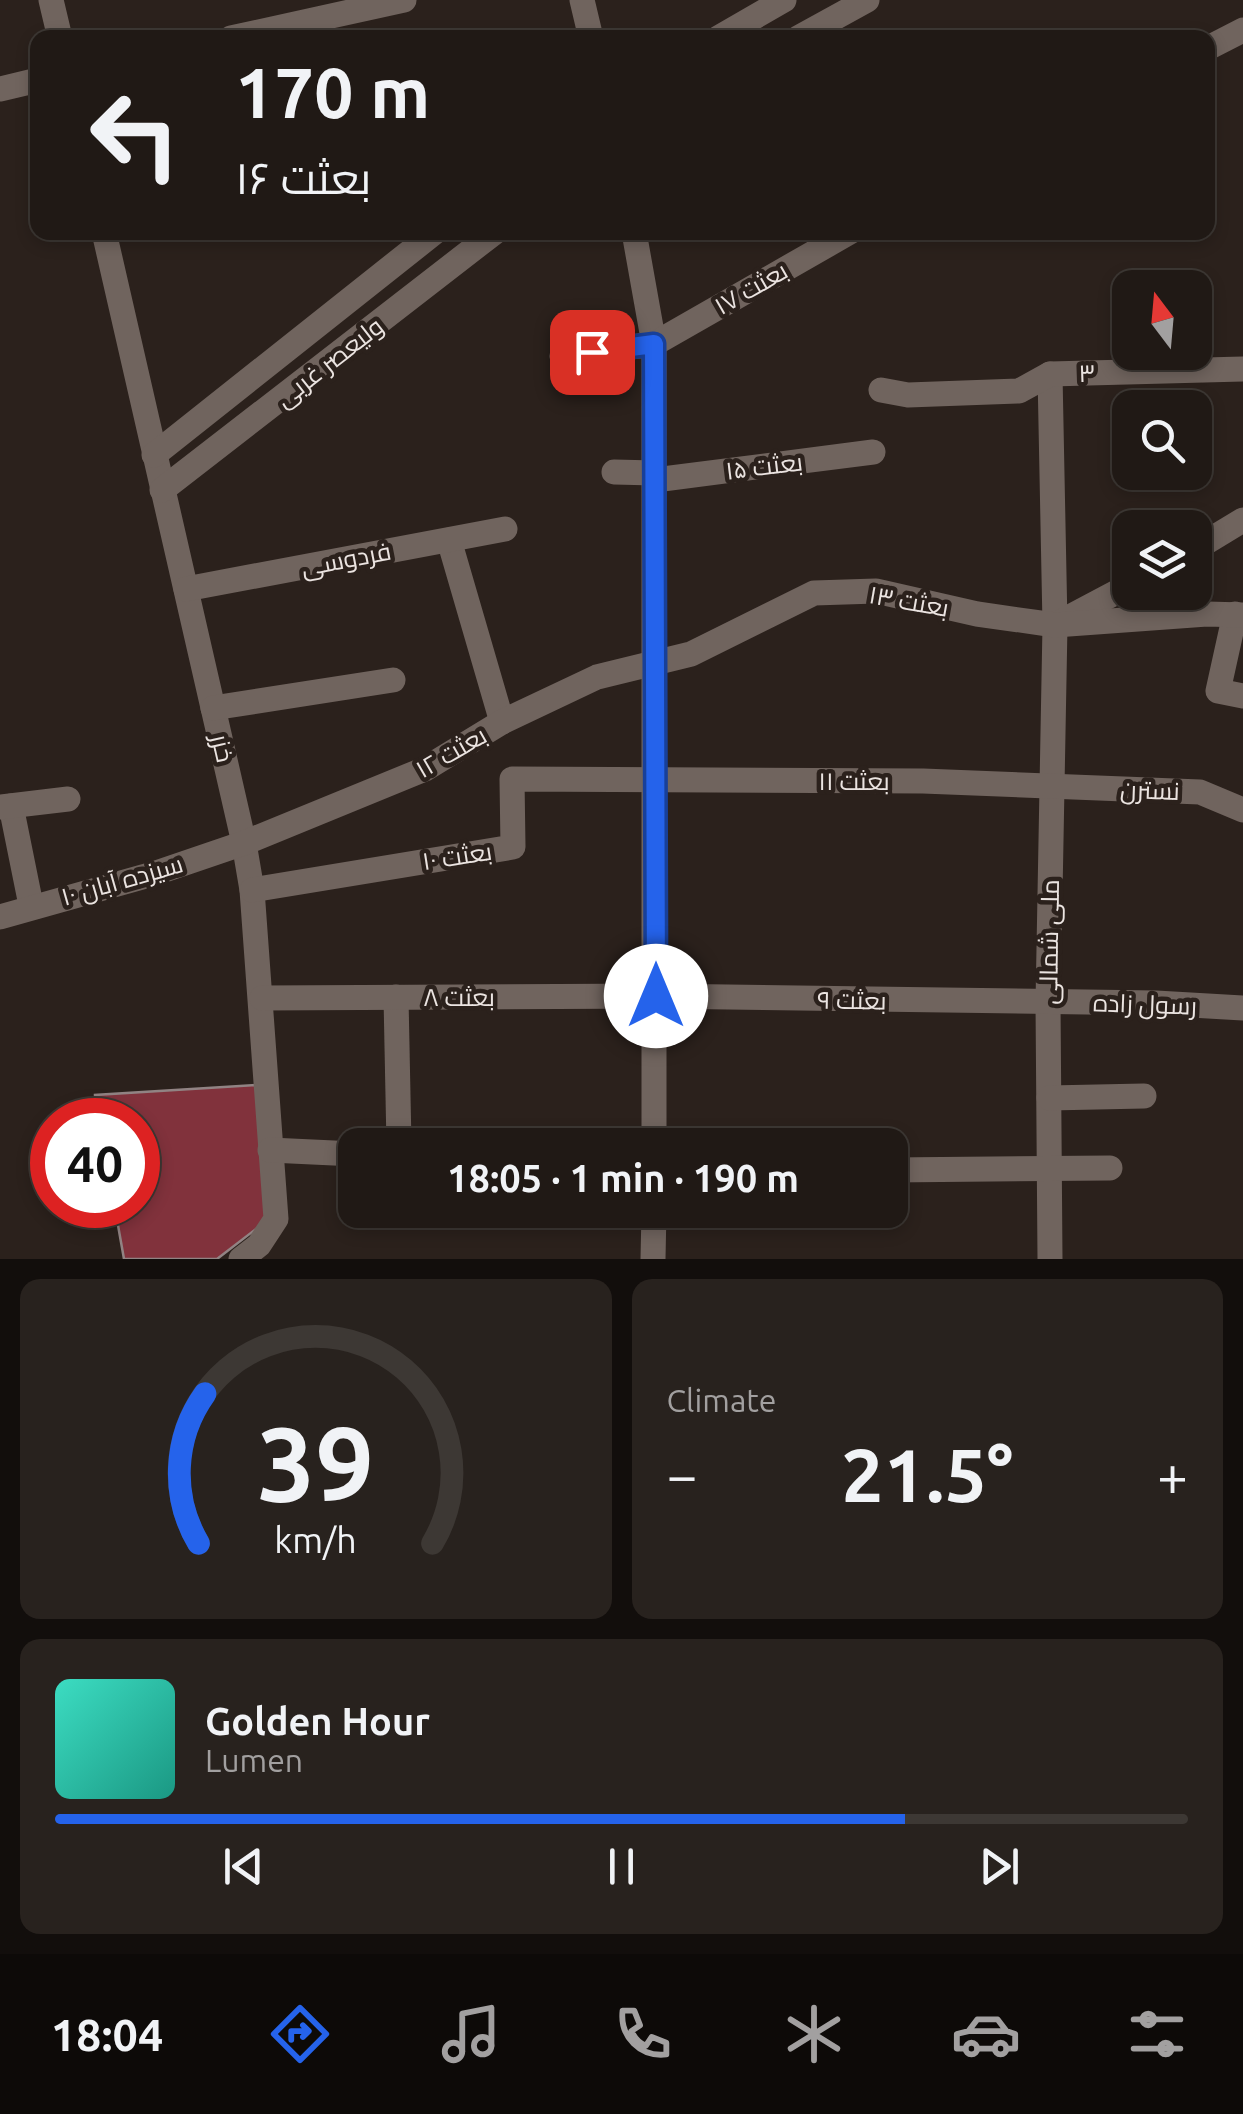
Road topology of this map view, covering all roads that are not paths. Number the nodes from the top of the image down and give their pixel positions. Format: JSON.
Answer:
{"nodes":[{"id":1,"x":51,"y":0,"type":"edge"},
{"id":2,"x":404,"y":0,"type":"edge"},
{"id":3,"x":582,"y":0,"type":"edge"},
{"id":4,"x":784,"y":0,"type":"edge"},
{"id":5,"x":868,"y":0,"type":"edge"},
{"id":6,"x":58,"y":30,"type":"edge"},
{"id":7,"x":267,"y":30,"type":"edge"},
{"id":8,"x":589,"y":30,"type":"edge"},
{"id":9,"x":732,"y":30,"type":"edge"},
{"id":10,"x":813,"y":30,"type":"edge"},
{"id":11,"x":1243,"y":30,"type":"edge"},
{"id":12,"x":1215,"y":44,"type":"edge"},
{"id":13,"x":30,"y":82,"type":"edge"},
{"id":14,"x":0,"y":89,"type":"edge"},
{"id":15,"x":106,"y":240,"type":"edge"},
{"id":16,"x":425,"y":240,"type":"edge"},
{"id":17,"x":485,"y":240,"type":"edge"},
{"id":18,"x":635,"y":240,"type":"edge"},
{"id":19,"x":836,"y":240,"type":"edge"},
{"id":20,"x":359,"y":291,"type":"junction"},
{"id":21,"x":384,"y":320,"type":"junction"},
{"id":22,"x":654,"y":344,"type":"junction"},
{"id":23,"x":562,"y":356,"type":"dead end"},
{"id":24,"x":1243,"y":369,"type":"edge"},
{"id":25,"x":1050,"y":374,"type":"junction"},
{"id":26,"x":881,"y":390,"type":"dead end"},
{"id":27,"x":873,"y":452,"type":"dead end"},
{"id":28,"x":154,"y":455,"type":"junction"},
{"id":29,"x":614,"y":472,"type":"dead end"},
{"id":30,"x":655,"y":476,"type":"junction"},
{"id":31,"x":162,"y":490,"type":"junction"},
{"id":32,"x":1243,"y":520,"type":"edge"},
{"id":33,"x":505,"y":529,"type":"dead end"},
{"id":34,"x":1212,"y":539,"type":"edge"},
{"id":35,"x":449,"y":540,"type":"junction"},
{"id":36,"x":186,"y":590,"type":"junction"},
{"id":37,"x":1112,"y":595,"type":"edge"},
{"id":38,"x":1239,"y":615,"type":"edge"},
{"id":39,"x":1055,"y":625,"type":"junction"},
{"id":40,"x":656,"y":661,"type":"junction"},
{"id":41,"x":393,"y":680,"type":"dead end"},
{"id":42,"x":1243,"y":696,"type":"edge"},
{"id":43,"x":214,"y":708,"type":"junction"},
{"id":44,"x":502,"y":722,"type":"junction"},
{"id":45,"x":656,"y":781,"type":"junction"},
{"id":46,"x":1052,"y":786,"type":"junction"},
{"id":47,"x":68,"y":798,"type":"dead end"},
{"id":48,"x":6,"y":806,"type":"edge"},
{"id":49,"x":1243,"y":810,"type":"edge"},
{"id":50,"x":244,"y":844,"type":"junction"},
{"id":51,"x":252,"y":890,"type":"junction"},
{"id":52,"x":31,"y":906,"type":"junction"},
{"id":53,"x":0,"y":917,"type":"edge"},
{"id":54,"x":656,"y":996,"type":"junction"},
{"id":55,"x":396,"y":997,"type":"junction"},
{"id":56,"x":262,"y":998,"type":"junction"},
{"id":57,"x":1048,"y":1002,"type":"junction"},
{"id":58,"x":1243,"y":1008,"type":"edge"},
{"id":59,"x":1144,"y":1096,"type":"dead end"},
{"id":60,"x":1049,"y":1098,"type":"junction"},
{"id":61,"x":399,"y":1128,"type":"edge"},
{"id":62,"x":654,"y":1128,"type":"edge"},
{"id":63,"x":270,"y":1150,"type":"junction"},
{"id":64,"x":338,"y":1153,"type":"edge"},
{"id":65,"x":1110,"y":1168,"type":"dead end"},
{"id":66,"x":908,"y":1170,"type":"edge"},
{"id":67,"x":1050,"y":1170,"type":"junction"},
{"id":68,"x":654,"y":1228,"type":"edge"},
{"id":69,"x":241,"y":1259,"type":"edge"},
{"id":70,"x":653,"y":1259,"type":"edge"},
{"id":71,"x":1050,"y":1259,"type":"edge"}],
"edges":[{"from":1,"to":6,"type":"street"},
{"from":2,"to":7,"type":"street"},
{"from":3,"to":8,"type":"street"},
{"from":4,"to":9,"type":"street"},
{"from":5,"to":10,"type":"street"},
{"from":11,"to":12,"type":"street"},
{"from":13,"to":14,"type":"street"},
{"from":15,"to":28,"type":"street","name":"خزر"},
{"from":16,"to":20,"type":"street","name":"ولیعصر غربی"},
{"from":17,"to":21,"type":"street","name":"ولیعصر غربی"},
{"from":18,"to":22,"type":"street"},
{"from":19,"to":22,"type":"street","name":"بعثت ۱۷"},
{"from":20,"to":21,"type":"street"},
{"from":20,"to":28,"type":"street","name":"ولیعصر غربی"},
{"from":21,"to":31,"type":"street","name":"ولیعصر غربی"},
{"from":22,"to":23,"type":"street"},
{"from":22,"to":30,"type":"street"},
{"from":24,"to":25,"type":"street","name":"۳"},
{"from":25,"to":26,"type":"street","name":"۳"},
{"from":25,"to":39,"type":"street","name":"ملی شمالی"},
{"from":27,"to":30,"type":"street","name":"بعثت ۱۵"},
{"from":28,"to":31,"type":"street","name":"خزر"},
{"from":29,"to":30,"type":"street","name":"بعثت ۱۵"},
{"from":30,"to":40,"type":"street"},
{"from":31,"to":36,"type":"street","name":"خزر"},
{"from":32,"to":34,"type":"street"},
{"from":33,"to":35,"type":"street","name":"فردوسی"},
{"from":35,"to":36,"type":"street","name":"فردوسی"},
{"from":35,"to":44,"type":"street"},
{"from":36,"to":43,"type":"street","name":"خزر"},
{"from":37,"to":39,"type":"street"},
{"from":38,"to":39,"type":"street","name":"بعثت ۱۳"},
{"from":38,"to":42,"type":"street"},
{"from":39,"to":40,"type":"street","name":"بعثت ۱۳"},
{"from":39,"to":46,"type":"street","name":"ملی شمالی"},
{"from":40,"to":44,"type":"street","name":"بعثت ۱۲"},
{"from":40,"to":45,"type":"street"},
{"from":41,"to":43,"type":"street"},
{"from":43,"to":50,"type":"street","name":"خزر"},
{"from":44,"to":50,"type":"street","name":"بعثت ۱۲"},
{"from":45,"to":46,"type":"street","name":"بعثت ۱۱"},
{"from":45,"to":51,"type":"street","name":"بعثت ۱۰"},
{"from":45,"to":54,"type":"street"},
{"from":46,"to":49,"type":"street","name":"نسترن"},
{"from":46,"to":57,"type":"street","name":"ملی شمالی"},
{"from":47,"to":48,"type":"street"},
{"from":48,"to":52,"type":"street"},
{"from":50,"to":51,"type":"street","name":"خزر"},
{"from":50,"to":52,"type":"street","name":"سیزده آبان ‍۱۰"},
{"from":51,"to":56,"type":"street","name":"خزر"},
{"from":52,"to":53,"type":"street","name":"سیزده آبان ‍۱۰"},
{"from":54,"to":55,"type":"street","name":"بعثت ۸"},
{"from":54,"to":57,"type":"street","name":"بعثت ۹"},
{"from":54,"to":62,"type":"street"},
{"from":55,"to":56,"type":"street","name":"بعثت ۸"},
{"from":55,"to":61,"type":"street"},
{"from":56,"to":63,"type":"street","name":"خزر"},
{"from":57,"to":58,"type":"street","name":"رسول زاده"},
{"from":57,"to":60,"type":"street","name":"ملی شمالی"},
{"from":59,"to":60,"type":"street"},
{"from":60,"to":67,"type":"street","name":"ملی شمالی"},
{"from":63,"to":64,"type":"street"},
{"from":63,"to":69,"type":"street","name":"خزر"},
{"from":65,"to":67,"type":"street"},
{"from":66,"to":67,"type":"street"},
{"from":67,"to":71,"type":"street","name":"ملی شمالی"},
{"from":68,"to":70,"type":"street"}]}
